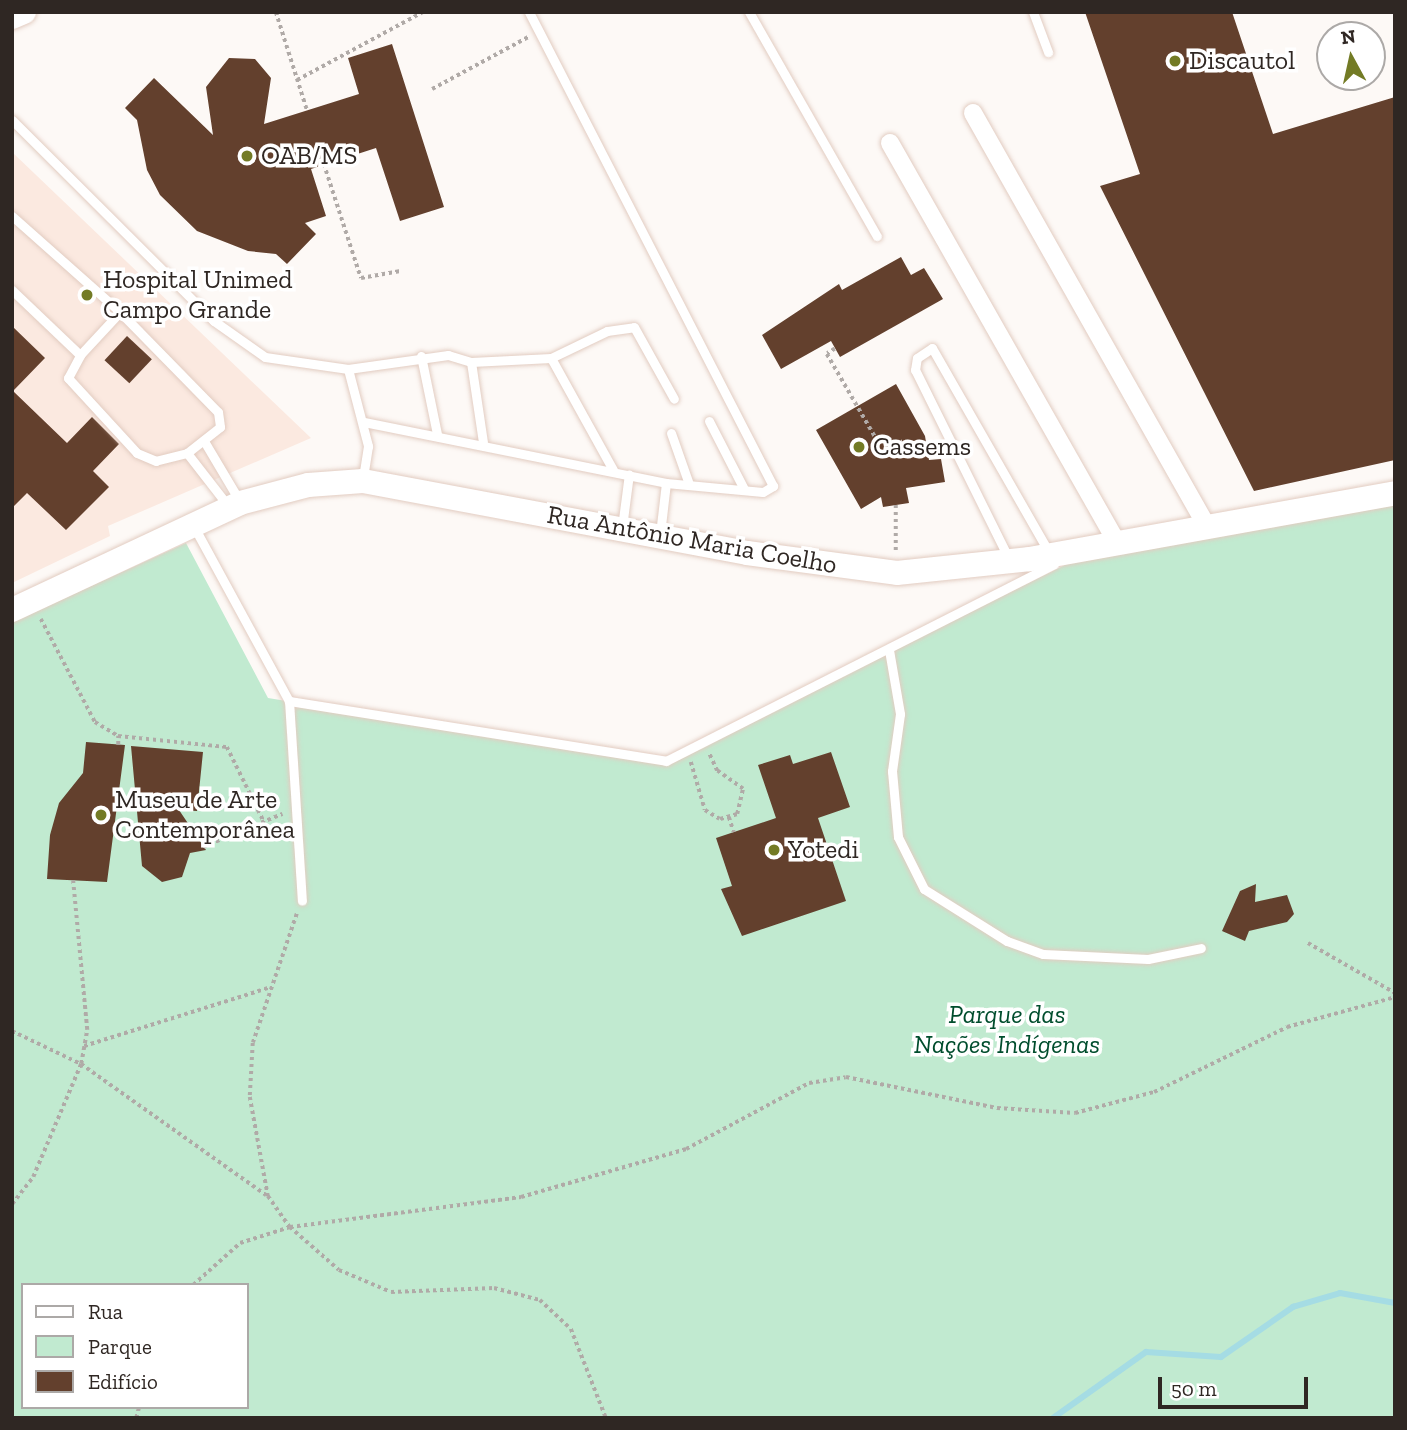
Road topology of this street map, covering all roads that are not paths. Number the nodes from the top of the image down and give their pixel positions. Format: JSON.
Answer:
{"nodes":[{"id":1,"x":24,"y":12,"type":"edge"},
{"id":2,"x":529,"y":12,"type":"edge"},
{"id":3,"x":749,"y":12,"type":"edge"},
{"id":4,"x":1033,"y":12,"type":"edge"},
{"id":5,"x":12,"y":17,"type":"edge"},
{"id":6,"x":1048,"y":52,"type":"dead end"},
{"id":7,"x":973,"y":113,"type":"dead end"},
{"id":8,"x":12,"y":120,"type":"edge"},
{"id":9,"x":890,"y":143,"type":"dead end"},
{"id":10,"x":12,"y":215,"type":"edge"},
{"id":11,"x":877,"y":236,"type":"dead end"},
{"id":12,"x":12,"y":290,"type":"edge"},
{"id":13,"x":120,"y":312,"type":"junction"},
{"id":14,"x":80,"y":355,"type":"junction"},
{"id":15,"x":421,"y":356,"type":"junction"},
{"id":16,"x":551,"y":358,"type":"junction"},
{"id":17,"x":471,"y":362,"type":"junction"},
{"id":18,"x":348,"y":369,"type":"junction"},
{"id":19,"x":674,"y":399,"type":"dead end"},
{"id":20,"x":709,"y":421,"type":"dead end"},
{"id":21,"x":365,"y":422,"type":"junction"},
{"id":22,"x":671,"y":433,"type":"dead end"},
{"id":23,"x":437,"y":434,"type":"junction"},
{"id":24,"x":204,"y":441,"type":"junction"},
{"id":25,"x":483,"y":442,"type":"junction"},
{"id":26,"x":187,"y":453,"type":"junction"},
{"id":27,"x":612,"y":470,"type":"junction"},
{"id":28,"x":629,"y":474,"type":"junction"},
{"id":29,"x":363,"y":481,"type":"junction"},
{"id":30,"x":666,"y":483,"type":"junction"},
{"id":31,"x":689,"y":484,"type":"junction"},
{"id":32,"x":744,"y":489,"type":"junction"},
{"id":33,"x":1395,"y":493,"type":"edge"},
{"id":34,"x":234,"y":505,"type":"junction"},
{"id":35,"x":192,"y":523,"type":"junction"},
{"id":36,"x":622,"y":528,"type":"junction"},
{"id":37,"x":1208,"y":528,"type":"junction"},
{"id":38,"x":659,"y":536,"type":"junction"},
{"id":39,"x":1118,"y":544,"type":"junction"},
{"id":40,"x":1082,"y":550,"type":"junction"},
{"id":41,"x":1051,"y":555,"type":"junction"},
{"id":42,"x":1009,"y":560,"type":"junction"},
{"id":43,"x":22,"y":605,"type":"edge"},
{"id":44,"x":888,"y":650,"type":"junction"},
{"id":45,"x":289,"y":701,"type":"junction"},
{"id":46,"x":302,"y":901,"type":"road end"},
{"id":47,"x":1201,"y":948,"type":"dead end"}],
"edges":[{"from":1,"to":5,"type":"street"},
{"from":2,"to":32,"type":"lane"},
{"from":3,"to":11,"type":"lane"},
{"from":4,"to":6,"type":"lane"},
{"from":7,"to":37,"type":"street"},
{"from":8,"to":18,"type":"lane"},
{"from":9,"to":39,"type":"street"},
{"from":10,"to":13,"type":"lane"},
{"from":12,"to":14,"type":"lane"},
{"from":13,"to":14,"type":"lane"},
{"from":13,"to":24,"type":"lane"},
{"from":14,"to":26,"type":"lane"},
{"from":15,"to":17,"type":"lane"},
{"from":15,"to":18,"type":"lane"},
{"from":15,"to":23,"type":"lane"},
{"from":16,"to":17,"type":"lane"},
{"from":16,"to":19,"type":"lane"},
{"from":16,"to":27,"type":"lane"},
{"from":17,"to":25,"type":"lane"},
{"from":18,"to":21,"type":"lane"},
{"from":20,"to":32,"type":"lane"},
{"from":21,"to":23,"type":"lane"},
{"from":21,"to":29,"type":"lane"},
{"from":22,"to":31,"type":"lane"},
{"from":23,"to":25,"type":"lane"},
{"from":24,"to":26,"type":"lane"},
{"from":24,"to":34,"type":"lane"},
{"from":25,"to":27,"type":"lane"},
{"from":26,"to":34,"type":"lane"},
{"from":27,"to":28,"type":"lane"},
{"from":28,"to":30,"type":"lane"},
{"from":28,"to":36,"type":"lane"},
{"from":29,"to":34,"type":"street","name":"Rua Antônio Maria Coelho"},
{"from":29,"to":36,"type":"street","name":"Rua Antônio Maria Coelho"},
{"from":30,"to":31,"type":"lane"},
{"from":30,"to":38,"type":"lane"},
{"from":31,"to":32,"type":"lane"},
{"from":33,"to":37,"type":"street","name":"Rua Antônio Maria Coelho"},
{"from":34,"to":35,"type":"street","name":"Rua Antônio Maria Coelho"},
{"from":35,"to":43,"type":"street","name":"Rua Antônio Maria Coelho"},
{"from":35,"to":45,"type":"lane"},
{"from":36,"to":38,"type":"street","name":"Rua Antônio Maria Coelho"},
{"from":37,"to":39,"type":"street","name":"Rua Antônio Maria Coelho"},
{"from":38,"to":42,"type":"street","name":"Rua Antônio Maria Coelho"},
{"from":39,"to":40,"type":"street","name":"Rua Antônio Maria Coelho"},
{"from":40,"to":41,"type":"street","name":"Rua Antônio Maria Coelho"},
{"from":40,"to":44,"type":"lane"},
{"from":41,"to":42,"type":"street","name":"Rua Antônio Maria Coelho"},
{"from":41,"to":42,"type":"lane"},
{"from":44,"to":45,"type":"lane"},
{"from":44,"to":47,"type":"lane"},
{"from":45,"to":46,"type":"lane"}]}
